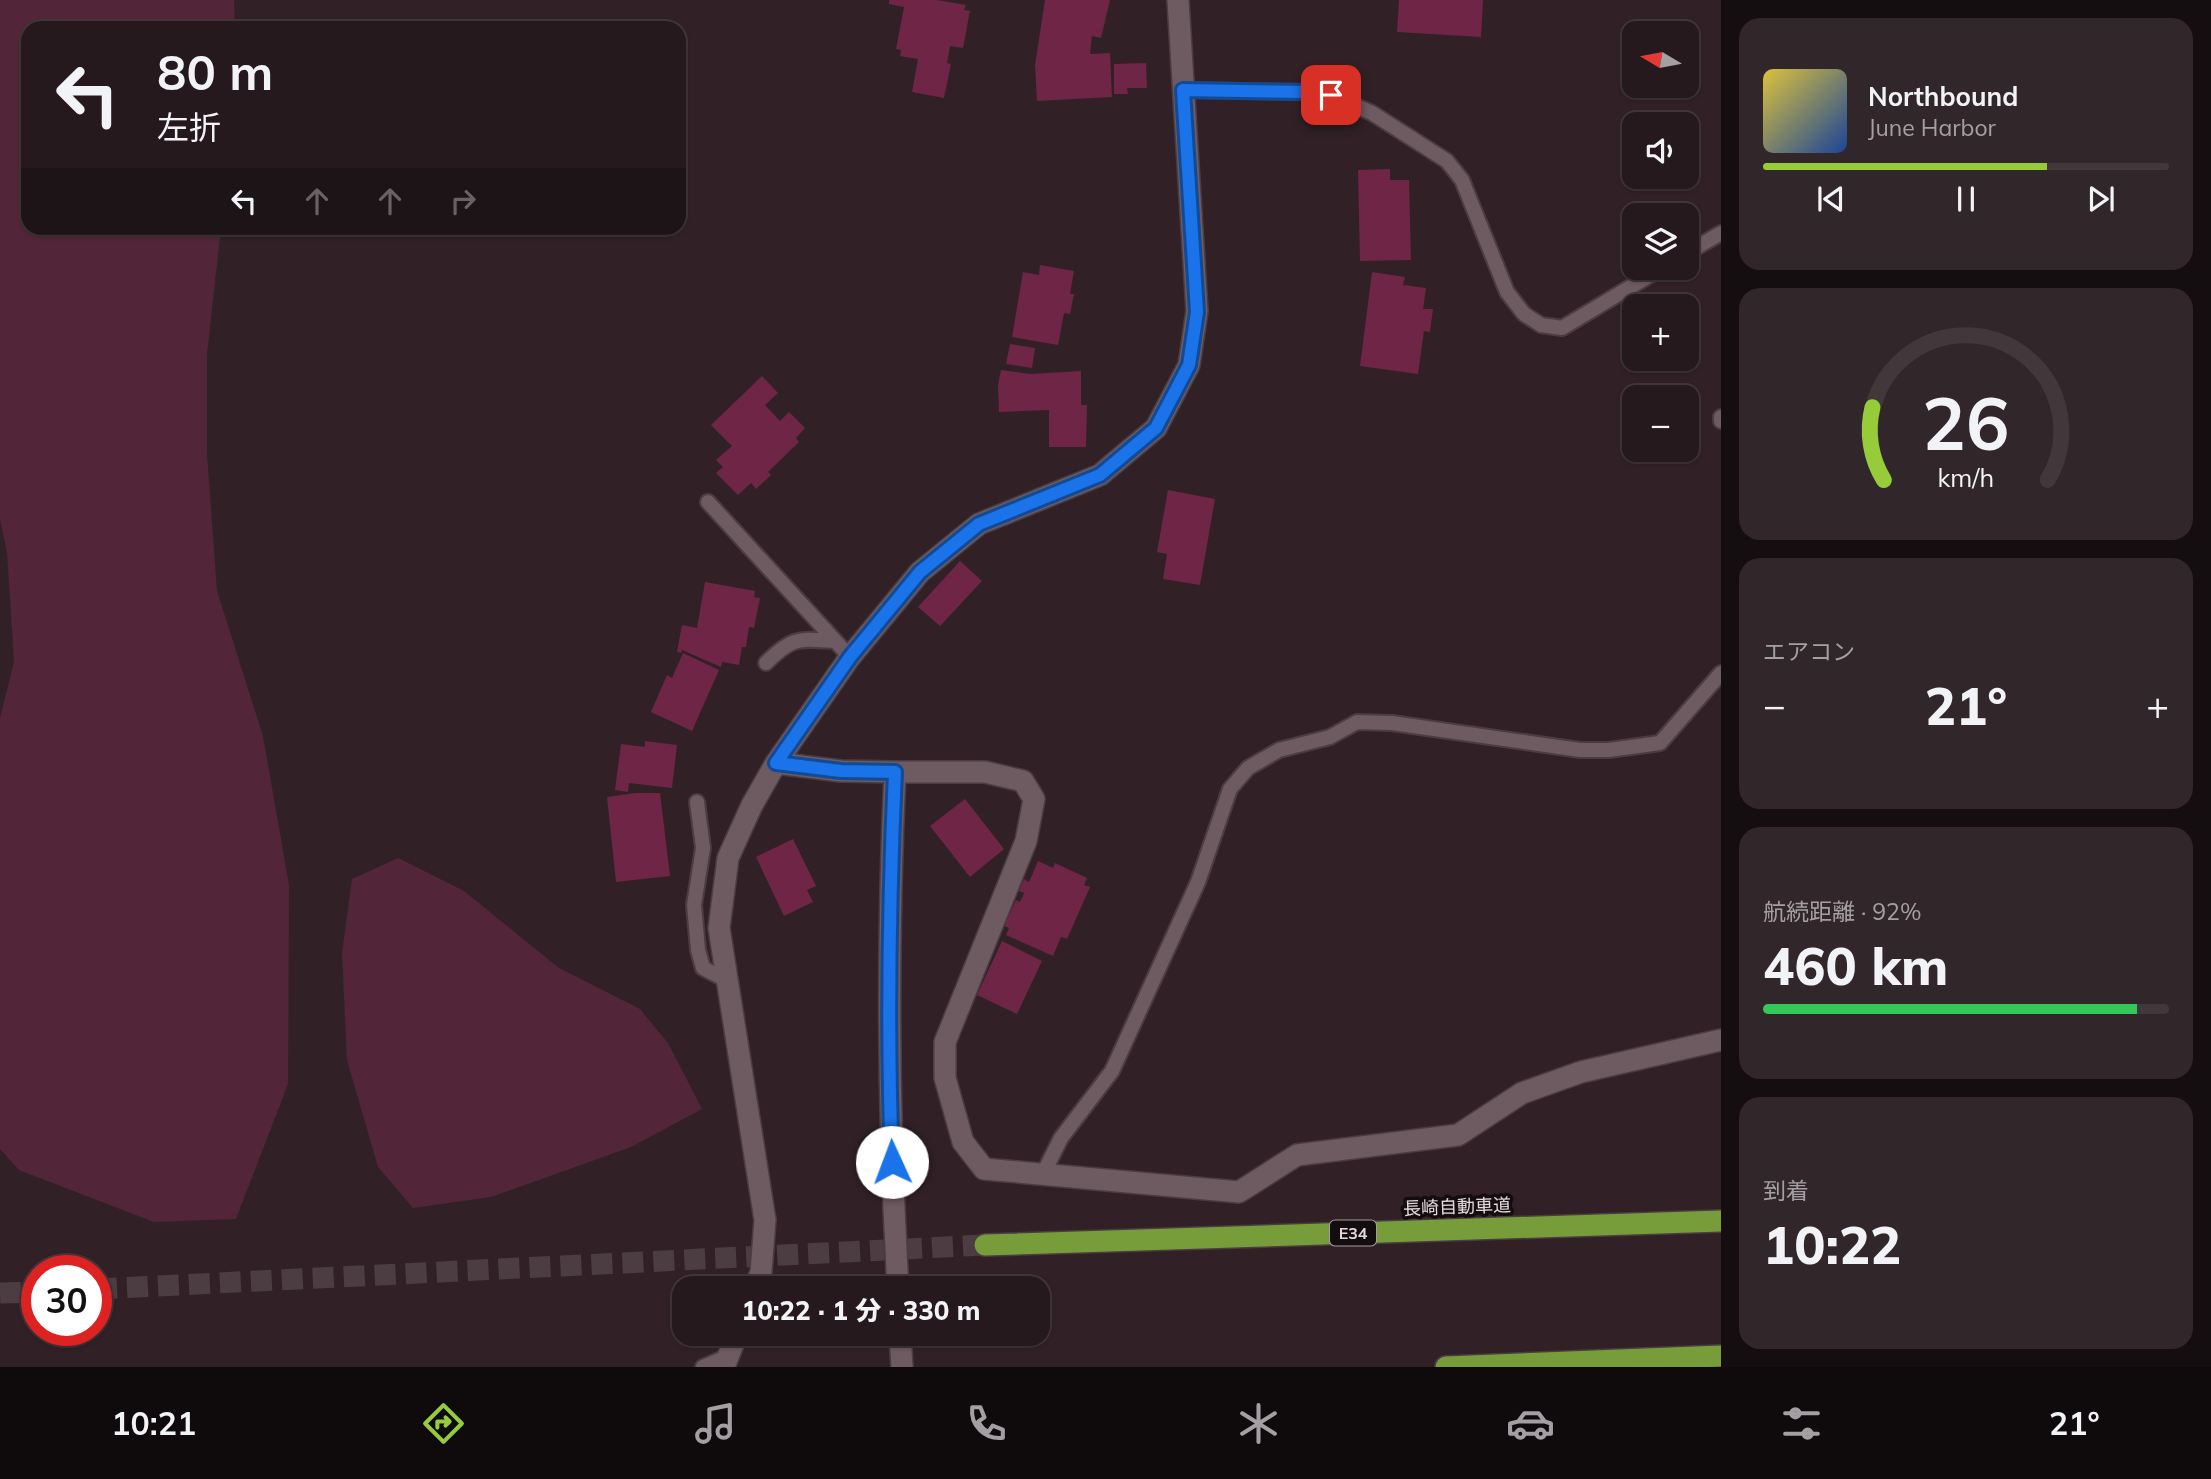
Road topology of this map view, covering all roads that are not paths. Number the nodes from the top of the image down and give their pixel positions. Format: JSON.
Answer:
{"nodes":[{"id":1,"x":1178,"y":0,"type":"edge"},
{"id":2,"x":1183,"y":90,"type":"junction"},
{"id":3,"x":1721,"y":233,"type":"edge"},
{"id":4,"x":1699,"y":246,"type":"edge"},
{"id":5,"x":1642,"y":280,"type":"edge"},
{"id":6,"x":708,"y":502,"type":"dead end"},
{"id":7,"x":835,"y":641,"type":"junction"},
{"id":8,"x":850,"y":657,"type":"junction"},
{"id":9,"x":766,"y":663,"type":"dead end"},
{"id":10,"x":1721,"y":673,"type":"edge"},
{"id":11,"x":776,"y":763,"type":"junction"},
{"id":12,"x":895,"y":772,"type":"junction"},
{"id":13,"x":697,"y":802,"type":"dead end"},
{"id":14,"x":728,"y":981,"type":"junction"},
{"id":15,"x":1721,"y":1040,"type":"edge"},
{"id":16,"x":1043,"y":1174,"type":"junction"},
{"id":17,"x":1721,"y":1221,"type":"edge"},
{"id":18,"x":985,"y":1245,"type":"tunnel mouth"},
{"id":19,"x":760,"y":1276,"type":"edge"},
{"id":20,"x":897,"y":1276,"type":"edge"},
{"id":21,"x":901,"y":1346,"type":"edge"},
{"id":22,"x":1721,"y":1356,"type":"edge"},
{"id":23,"x":726,"y":1361,"type":"edge"},
{"id":24,"x":703,"y":1367,"type":"edge"},
{"id":25,"x":902,"y":1367,"type":"edge"},
{"id":26,"x":1446,"y":1367,"type":"edge"}],
"edges":[{"from":1,"to":2,"type":"street"},
{"from":2,"to":5,"type":"lane"},
{"from":2,"to":8,"type":"street"},
{"from":3,"to":4,"type":"lane"},
{"from":6,"to":7,"type":"lane"},
{"from":7,"to":8,"type":"lane"},
{"from":7,"to":9,"type":"lane"},
{"from":8,"to":11,"type":"street"},
{"from":10,"to":16,"type":"lane"},
{"from":11,"to":12,"type":"street"},
{"from":11,"to":14,"type":"street"},
{"from":12,"to":16,"type":"street"},
{"from":12,"to":20,"type":"street"},
{"from":13,"to":14,"type":"lane"},
{"from":14,"to":19,"type":"street"},
{"from":15,"to":16,"type":"street"},
{"from":17,"to":18,"type":"highway","name":"長崎自動車道","number":"E34"},
{"from":21,"to":25,"type":"street"},
{"from":22,"to":26,"type":"highway"},
{"from":23,"to":24,"type":"lane"}]}
